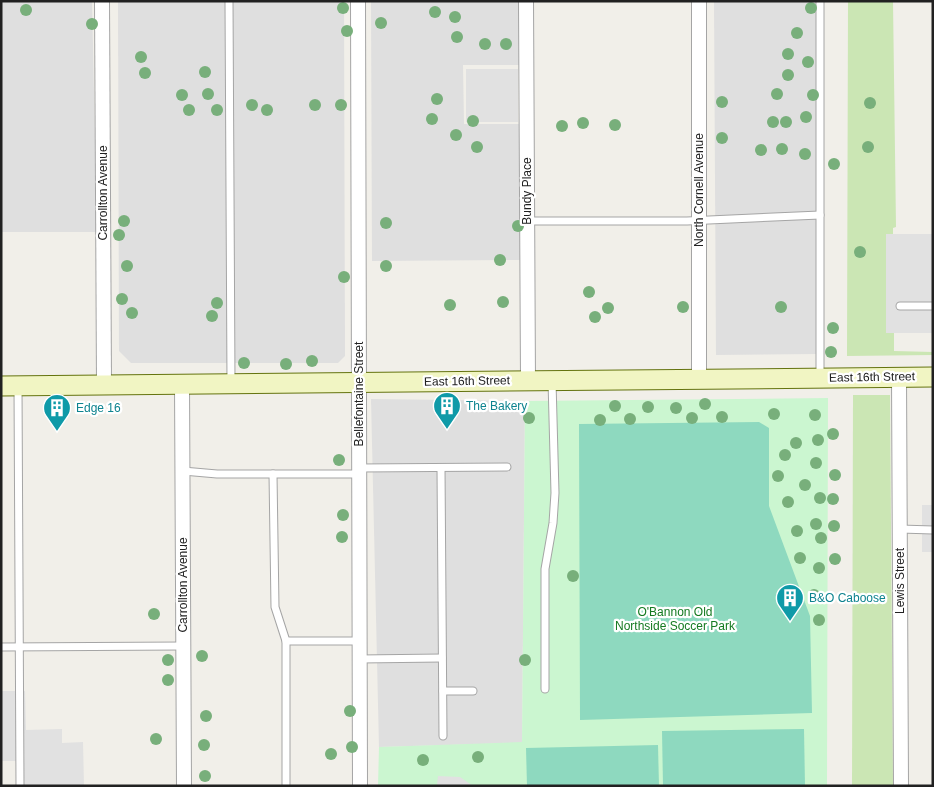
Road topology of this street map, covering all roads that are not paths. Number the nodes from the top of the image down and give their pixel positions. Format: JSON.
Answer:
{"nodes":[{"id":1,"x":102,"y":1,"type":"edge"},
{"id":2,"x":229,"y":1,"type":"edge"},
{"id":3,"x":358,"y":1,"type":"edge"},
{"id":4,"x":526,"y":1,"type":"edge"},
{"id":5,"x":699,"y":1,"type":"edge"},
{"id":6,"x":820,"y":1,"type":"edge"},
{"id":7,"x":820,"y":215,"type":"junction"},
{"id":8,"x":527,"y":221,"type":"junction"},
{"id":9,"x":699,"y":221,"type":"junction"},
{"id":10,"x":900,"y":306,"type":"dead end"},
{"id":11,"x":933,"y":306,"type":"edge"},
{"id":12,"x":899,"y":377,"type":"junction"},
{"id":13,"x":933,"y":377,"type":"edge"},
{"id":14,"x":820,"y":378,"type":"junction"},
{"id":15,"x":699,"y":379,"type":"junction"},
{"id":16,"x":552,"y":380,"type":"junction"},
{"id":17,"x":528,"y":381,"type":"junction"},
{"id":18,"x":359,"y":382,"type":"junction"},
{"id":19,"x":231,"y":383,"type":"junction"},
{"id":20,"x":104,"y":384,"type":"junction"},
{"id":21,"x":182,"y":384,"type":"junction"},
{"id":22,"x":10,"y":386,"type":"edge"},
{"id":23,"x":507,"y":467,"type":"dead end"},
{"id":24,"x":441,"y":468,"type":"junction"},
{"id":25,"x":183,"y":471,"type":"junction"},
{"id":26,"x":359,"y":471,"type":"junction"},
{"id":27,"x":273,"y":474,"type":"junction"},
{"id":28,"x":900,"y":529,"type":"junction"},
{"id":29,"x":933,"y":530,"type":"edge"},
{"id":30,"x":286,"y":641,"type":"junction"},
{"id":31,"x":360,"y":641,"type":"junction"},
{"id":32,"x":183,"y":646,"type":"junction"},
{"id":33,"x":1,"y":647,"type":"edge"},
{"id":34,"x":19,"y":647,"type":"junction"},
{"id":35,"x":442,"y":658,"type":"junction"},
{"id":36,"x":360,"y":659,"type":"junction"},
{"id":37,"x":545,"y":689,"type":"dead end"},
{"id":38,"x":442,"y":691,"type":"junction"},
{"id":39,"x":473,"y":691,"type":"dead end"},
{"id":40,"x":443,"y":736,"type":"dead end"},
{"id":41,"x":20,"y":786,"type":"edge"},
{"id":42,"x":184,"y":786,"type":"edge"},
{"id":43,"x":286,"y":786,"type":"edge"},
{"id":44,"x":360,"y":786,"type":"edge"},
{"id":45,"x":901,"y":786,"type":"edge"}],
"edges":[{"from":1,"to":20,"type":"street","name":"Carrollton Avenue"},
{"from":2,"to":19,"type":"lane"},
{"from":3,"to":18,"type":"street","name":"Bellefontaine Street"},
{"from":4,"to":8,"type":"street","name":"Bundy Place"},
{"from":5,"to":9,"type":"street","name":"North Cornell Avenue"},
{"from":6,"to":7,"type":"lane"},
{"from":7,"to":9,"type":"lane"},
{"from":7,"to":14,"type":"lane"},
{"from":8,"to":9,"type":"lane"},
{"from":8,"to":17,"type":"street","name":"Bundy Place"},
{"from":9,"to":15,"type":"street","name":"North Cornell Avenue"},
{"from":10,"to":11,"type":"lane"},
{"from":12,"to":13,"type":"main road","name":"East 16th Street"},
{"from":12,"to":14,"type":"main road","name":"East 16th Street"},
{"from":12,"to":28,"type":"street","name":"Lewis Street"},
{"from":14,"to":15,"type":"main road","name":"East 16th Street"},
{"from":15,"to":16,"type":"main road","name":"East 16th Street"},
{"from":16,"to":17,"type":"main road","name":"East 16th Street"},
{"from":16,"to":37,"type":"lane"},
{"from":17,"to":18,"type":"main road","name":"East 16th Street"},
{"from":18,"to":19,"type":"main road","name":"East 16th Street"},
{"from":18,"to":26,"type":"street","name":"Bellefontaine Street"},
{"from":19,"to":21,"type":"main road","name":"East 16th Street"},
{"from":20,"to":21,"type":"main road","name":"East 16th Street"},
{"from":20,"to":22,"type":"main road","name":"East 16th Street"},
{"from":21,"to":25,"type":"street","name":"Carrollton Avenue"},
{"from":22,"to":34,"type":"lane"},
{"from":23,"to":24,"type":"lane"},
{"from":24,"to":26,"type":"lane"},
{"from":24,"to":35,"type":"lane"},
{"from":25,"to":27,"type":"lane"},
{"from":25,"to":32,"type":"street","name":"Carrollton Avenue"},
{"from":26,"to":27,"type":"lane"},
{"from":26,"to":31,"type":"street","name":"Bellefontaine Street"},
{"from":27,"to":30,"type":"lane"},
{"from":28,"to":29,"type":"lane"},
{"from":28,"to":45,"type":"street","name":"Lewis Street"},
{"from":30,"to":31,"type":"lane"},
{"from":30,"to":43,"type":"lane"},
{"from":31,"to":36,"type":"street","name":"Bellefontaine Street"},
{"from":32,"to":34,"type":"lane"},
{"from":32,"to":42,"type":"street","name":"Carrollton Avenue"},
{"from":33,"to":34,"type":"lane"},
{"from":34,"to":41,"type":"lane"},
{"from":35,"to":36,"type":"lane"},
{"from":35,"to":38,"type":"lane"},
{"from":36,"to":44,"type":"street","name":"Bellefontaine Street"},
{"from":38,"to":39,"type":"lane"},
{"from":38,"to":40,"type":"lane"}]}
